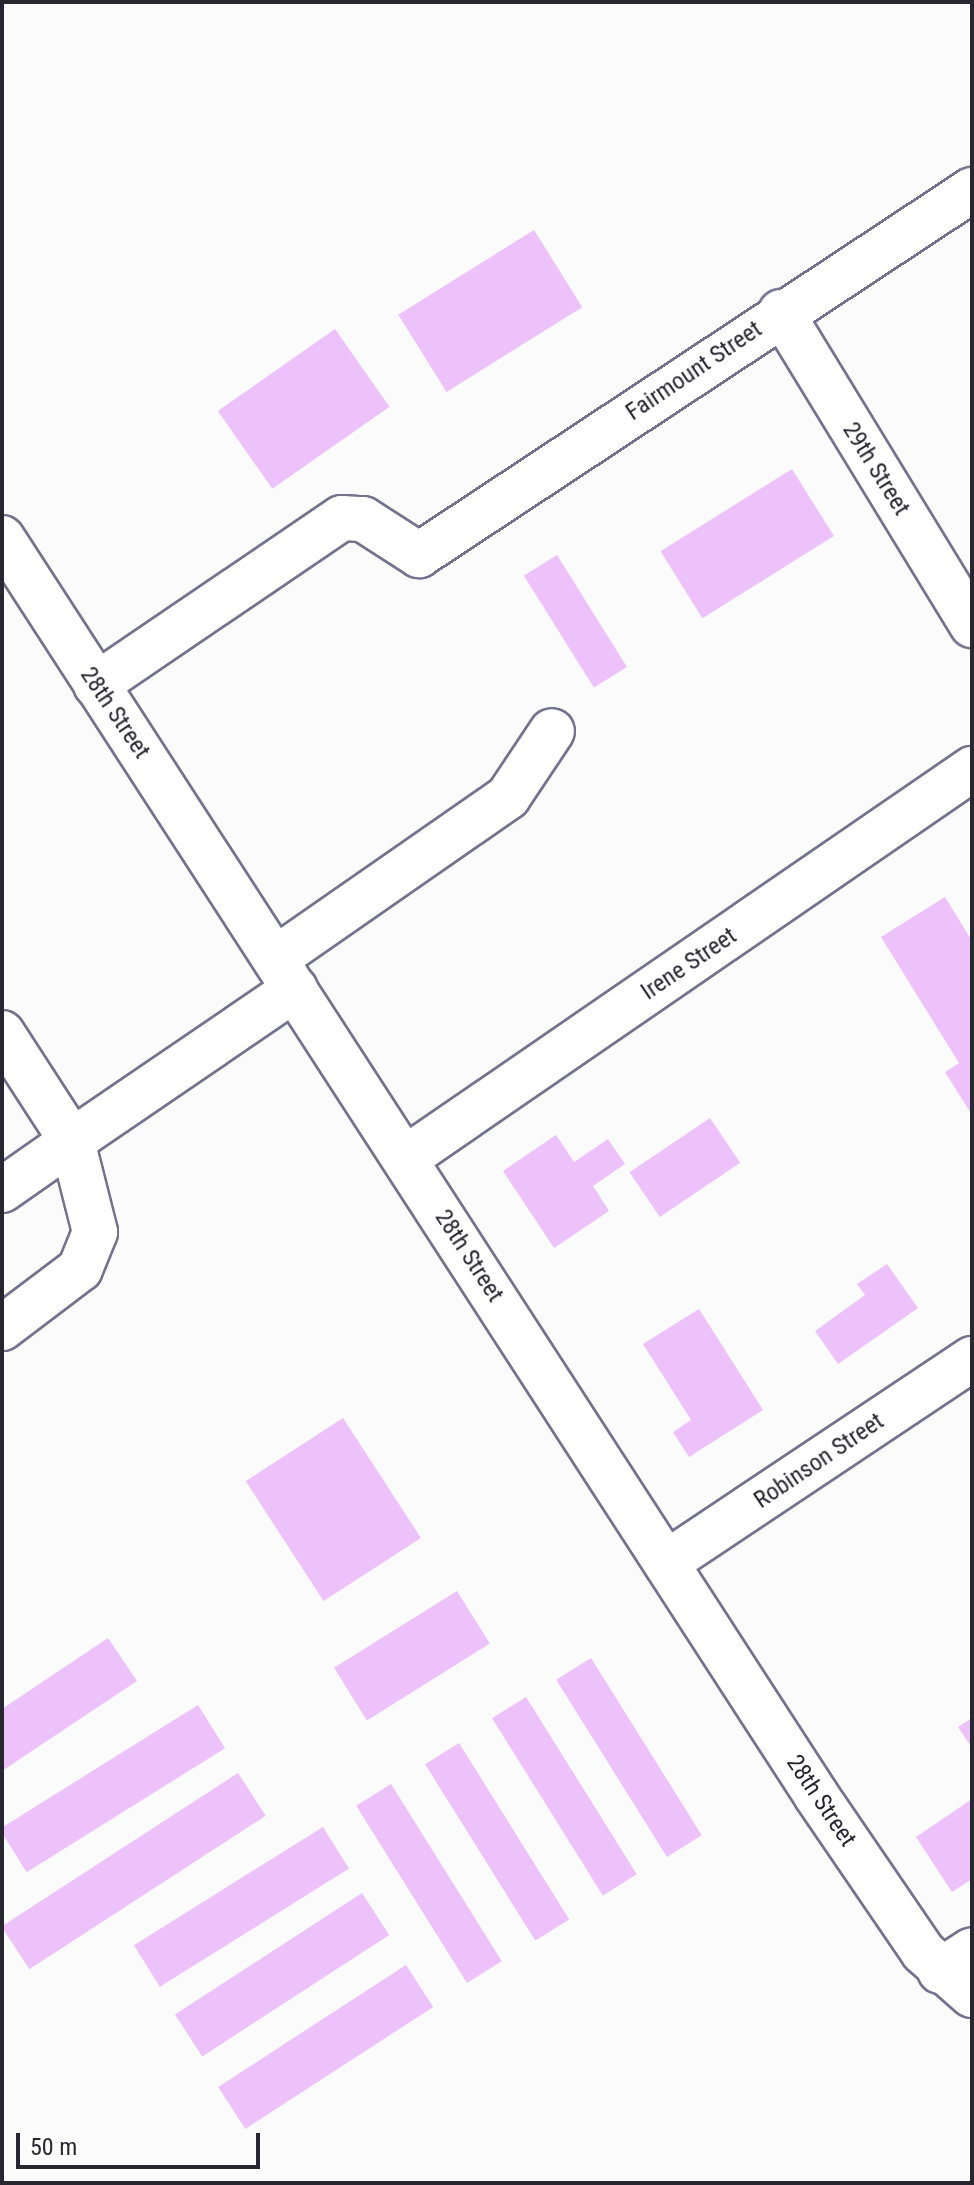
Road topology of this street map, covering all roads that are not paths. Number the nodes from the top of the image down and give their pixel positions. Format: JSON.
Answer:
{"nodes":[{"id":1,"x":972,"y":190,"type":"edge"},
{"id":2,"x":781,"y":312,"type":"junction"},
{"id":3,"x":2,"y":538,"type":"edge"},
{"id":4,"x":972,"y":625,"type":"edge"},
{"id":5,"x":96,"y":685,"type":"junction"},
{"id":6,"x":552,"y":731,"type":"dead end"},
{"id":7,"x":972,"y":769,"type":"edge"},
{"id":8,"x":285,"y":974,"type":"junction"},
{"id":9,"x":2,"y":1033,"type":"edge"},
{"id":10,"x":72,"y":1141,"type":"junction"},
{"id":11,"x":406,"y":1158,"type":"junction"},
{"id":12,"x":2,"y":1190,"type":"edge"},
{"id":13,"x":2,"y":1328,"type":"edge"},
{"id":14,"x":972,"y":1359,"type":"edge"},
{"id":15,"x":666,"y":1563,"type":"junction"},
{"id":16,"x":964,"y":1978,"type":"edge"},
{"id":17,"x":972,"y":2019,"type":"edge"}],
"edges":[{"from":1,"to":2,"type":"street","name":"Fairmount Street"},
{"from":2,"to":4,"type":"street","name":"29th Street"},
{"from":2,"to":5,"type":"street","name":"Fairmount Street"},
{"from":3,"to":5,"type":"street","name":"28th Street"},
{"from":5,"to":8,"type":"street","name":"28th Street"},
{"from":6,"to":8,"type":"street"},
{"from":7,"to":11,"type":"street","name":"Irene Street"},
{"from":8,"to":10,"type":"street"},
{"from":8,"to":11,"type":"street","name":"28th Street"},
{"from":9,"to":10,"type":"street"},
{"from":10,"to":12,"type":"street"},
{"from":10,"to":13,"type":"street"},
{"from":11,"to":15,"type":"street","name":"28th Street"},
{"from":14,"to":15,"type":"street","name":"Robinson Street"},
{"from":15,"to":16,"type":"street","name":"28th Street"},
{"from":16,"to":17,"type":"street"}]}
